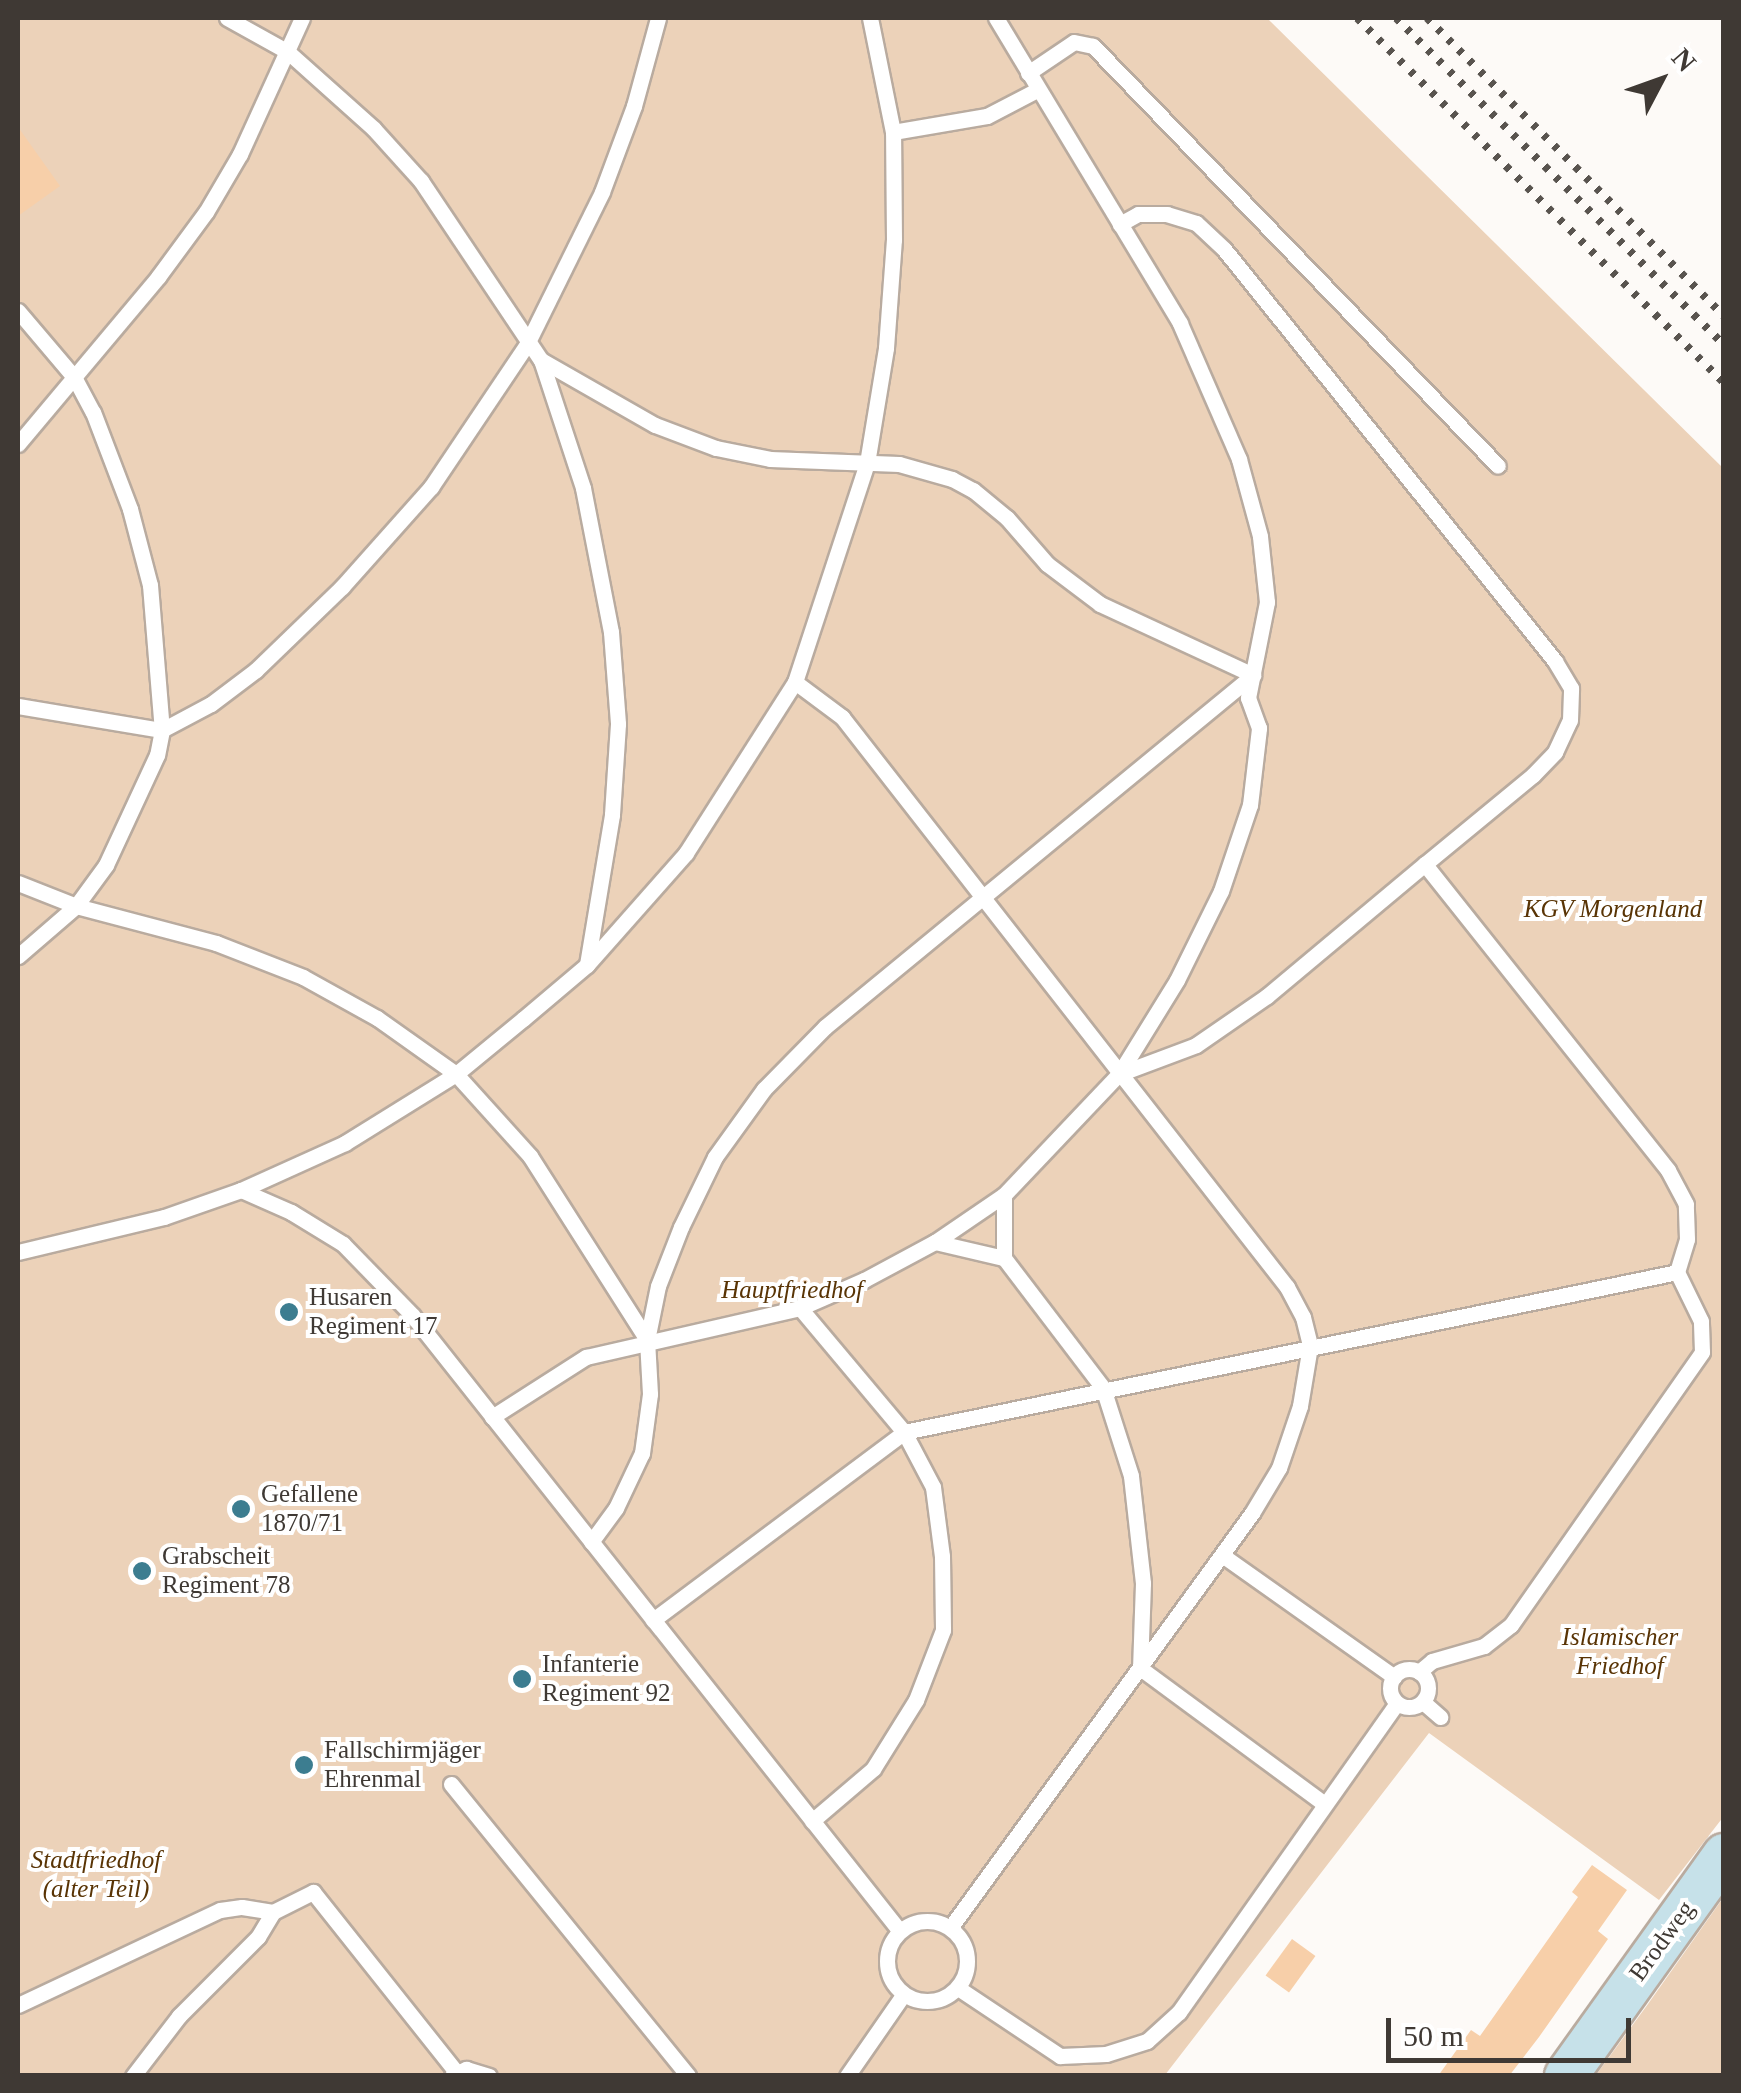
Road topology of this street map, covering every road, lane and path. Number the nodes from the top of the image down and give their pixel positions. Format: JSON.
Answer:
{"nodes":[{"id":1,"x":226,"y":18,"type":"edge"},
{"id":2,"x":302,"y":18,"type":"edge"},
{"id":3,"x":658,"y":18,"type":"edge"},
{"id":4,"x":870,"y":18,"type":"edge"},
{"id":5,"x":996,"y":18,"type":"edge"},
{"id":6,"x":288,"y":52,"type":"junction"},
{"id":7,"x":1028,"y":73,"type":"junction"},
{"id":8,"x":1037,"y":90,"type":"junction"},
{"id":9,"x":893,"y":132,"type":"junction"},
{"id":10,"x":1120,"y":224,"type":"junction"},
{"id":11,"x":18,"y":311,"type":"edge"},
{"id":12,"x":527,"y":344,"type":"junction"},
{"id":13,"x":542,"y":360,"type":"junction"},
{"id":14,"x":74,"y":377,"type":"junction"},
{"id":15,"x":18,"y":444,"type":"edge"},
{"id":16,"x":867,"y":463,"type":"junction"},
{"id":17,"x":1498,"y":466,"type":"dead end"},
{"id":18,"x":1252,"y":675,"type":"junction"},
{"id":19,"x":794,"y":682,"type":"junction"},
{"id":20,"x":18,"y":706,"type":"edge"},
{"id":21,"x":162,"y":730,"type":"junction"},
{"id":22,"x":1425,"y":864,"type":"junction"},
{"id":23,"x":18,"y":883,"type":"edge"},
{"id":24,"x":982,"y":898,"type":"junction"},
{"id":25,"x":76,"y":906,"type":"junction"},
{"id":26,"x":18,"y":956,"type":"edge"},
{"id":27,"x":588,"y":965,"type":"junction"},
{"id":28,"x":456,"y":1074,"type":"junction"},
{"id":29,"x":1119,"y":1074,"type":"junction"},
{"id":30,"x":241,"y":1190,"type":"junction"},
{"id":31,"x":1004,"y":1196,"type":"junction"},
{"id":32,"x":935,"y":1242,"type":"junction"},
{"id":33,"x":18,"y":1252,"type":"edge"},
{"id":34,"x":1004,"y":1258,"type":"junction"},
{"id":35,"x":1677,"y":1272,"type":"junction"},
{"id":36,"x":800,"y":1308,"type":"junction"},
{"id":37,"x":647,"y":1340,"type":"junction"},
{"id":38,"x":1310,"y":1346,"type":"junction"},
{"id":39,"x":1103,"y":1388,"type":"junction"},
{"id":40,"x":492,"y":1417,"type":"junction"},
{"id":41,"x":904,"y":1432,"type":"junction"},
{"id":42,"x":591,"y":1542,"type":"junction"},
{"id":43,"x":1222,"y":1554,"type":"junction"},
{"id":44,"x":652,"y":1620,"type":"junction"},
{"id":45,"x":1140,"y":1668,"type":"junction"},
{"id":46,"x":1419,"y":1672,"type":"junction"},
{"id":47,"x":1394,"y":1677,"type":"junction"},
{"id":48,"x":1397,"y":1702,"type":"junction"},
{"id":49,"x":1423,"y":1702,"type":"junction"},
{"id":50,"x":1440,"y":1717,"type":"dead end"},
{"id":51,"x":451,"y":1784,"type":"dead end"},
{"id":52,"x":1322,"y":1803,"type":"junction"},
{"id":53,"x":812,"y":1820,"type":"junction"},
{"id":54,"x":1724,"y":1855,"type":"edge"},
{"id":55,"x":272,"y":1912,"type":"junction"},
{"id":56,"x":950,"y":1928,"type":"junction"},
{"id":57,"x":899,"y":1930,"type":"junction"},
{"id":58,"x":958,"y":1988,"type":"junction"},
{"id":59,"x":903,"y":1995,"type":"junction"},
{"id":60,"x":18,"y":2005,"type":"edge"},
{"id":61,"x":1060,"y":2056,"type":"junction"},
{"id":62,"x":454,"y":2074,"type":"edge"},
{"id":63,"x":133,"y":2076,"type":"edge"},
{"id":64,"x":489,"y":2076,"type":"edge"},
{"id":65,"x":688,"y":2076,"type":"edge"},
{"id":66,"x":847,"y":2076,"type":"edge"},
{"id":67,"x":1065,"y":2076,"type":"edge"},
{"id":68,"x":1566,"y":2076,"type":"edge"}],
"edges":[{"from":1,"to":6,"type":"lane"},
{"from":2,"to":6,"type":"lane"},
{"from":3,"to":12,"type":"lane"},
{"from":4,"to":9,"type":"lane"},
{"from":5,"to":7,"type":"lane"},
{"from":6,"to":12,"type":"lane"},
{"from":6,"to":14,"type":"lane"},
{"from":7,"to":8,"type":"lane"},
{"from":7,"to":17,"type":"lane"},
{"from":8,"to":9,"type":"lane"},
{"from":8,"to":10,"type":"lane"},
{"from":9,"to":16,"type":"lane"},
{"from":10,"to":18,"type":"lane"},
{"from":10,"to":22,"type":"lane"},
{"from":11,"to":14,"type":"lane"},
{"from":12,"to":13,"type":"lane"},
{"from":12,"to":21,"type":"lane"},
{"from":13,"to":16,"type":"lane"},
{"from":13,"to":27,"type":"lane"},
{"from":14,"to":15,"type":"lane"},
{"from":14,"to":21,"type":"lane"},
{"from":16,"to":18,"type":"lane"},
{"from":16,"to":19,"type":"lane"},
{"from":18,"to":24,"type":"lane"},
{"from":18,"to":29,"type":"lane"},
{"from":19,"to":24,"type":"lane"},
{"from":19,"to":27,"type":"lane"},
{"from":20,"to":21,"type":"lane"},
{"from":21,"to":25,"type":"lane"},
{"from":22,"to":29,"type":"lane"},
{"from":22,"to":35,"type":"lane"},
{"from":23,"to":25,"type":"lane"},
{"from":24,"to":29,"type":"lane"},
{"from":24,"to":37,"type":"lane"},
{"from":25,"to":26,"type":"lane"},
{"from":25,"to":28,"type":"lane"},
{"from":27,"to":28,"type":"lane"},
{"from":28,"to":30,"type":"lane"},
{"from":28,"to":37,"type":"lane"},
{"from":29,"to":31,"type":"lane"},
{"from":29,"to":38,"type":"lane"},
{"from":30,"to":33,"type":"lane"},
{"from":30,"to":40,"type":"lane"},
{"from":31,"to":32,"type":"lane"},
{"from":31,"to":34,"type":"lane"},
{"from":32,"to":34,"type":"lane"},
{"from":32,"to":36,"type":"lane"},
{"from":34,"to":39,"type":"lane"},
{"from":35,"to":38,"type":"lane"},
{"from":35,"to":46,"type":"lane"},
{"from":36,"to":37,"type":"lane"},
{"from":36,"to":41,"type":"lane"},
{"from":37,"to":40,"type":"lane"},
{"from":37,"to":42,"type":"lane"},
{"from":38,"to":39,"type":"lane"},
{"from":38,"to":43,"type":"lane"},
{"from":39,"to":41,"type":"lane"},
{"from":39,"to":45,"type":"lane"},
{"from":40,"to":42,"type":"lane"},
{"from":41,"to":44,"type":"lane"},
{"from":41,"to":53,"type":"lane"},
{"from":42,"to":44,"type":"lane"},
{"from":43,"to":45,"type":"lane"},
{"from":43,"to":47,"type":"lane"},
{"from":44,"to":53,"type":"lane"},
{"from":45,"to":52,"type":"lane"},
{"from":45,"to":56,"type":"lane"},
{"from":46,"to":47,"type":"lane"},
{"from":46,"to":49,"type":"lane"},
{"from":47,"to":48,"type":"lane"},
{"from":48,"to":49,"type":"lane"},
{"from":48,"to":52,"type":"lane"},
{"from":49,"to":50,"type":"lane"},
{"from":51,"to":65,"type":"lane"},
{"from":52,"to":61,"type":"lane"},
{"from":53,"to":57,"type":"lane"},
{"from":54,"to":68,"type":"street","name":"Brodweg"},
{"from":55,"to":60,"type":"lane"},
{"from":55,"to":62,"type":"lane"},
{"from":55,"to":63,"type":"lane"},
{"from":56,"to":57,"type":"lane"},
{"from":56,"to":58,"type":"lane"},
{"from":57,"to":59,"type":"lane"},
{"from":58,"to":59,"type":"lane"},
{"from":58,"to":61,"type":"lane"},
{"from":59,"to":66,"type":"lane"},
{"from":61,"to":67,"type":"lane"},
{"from":62,"to":64,"type":"lane"}]}
